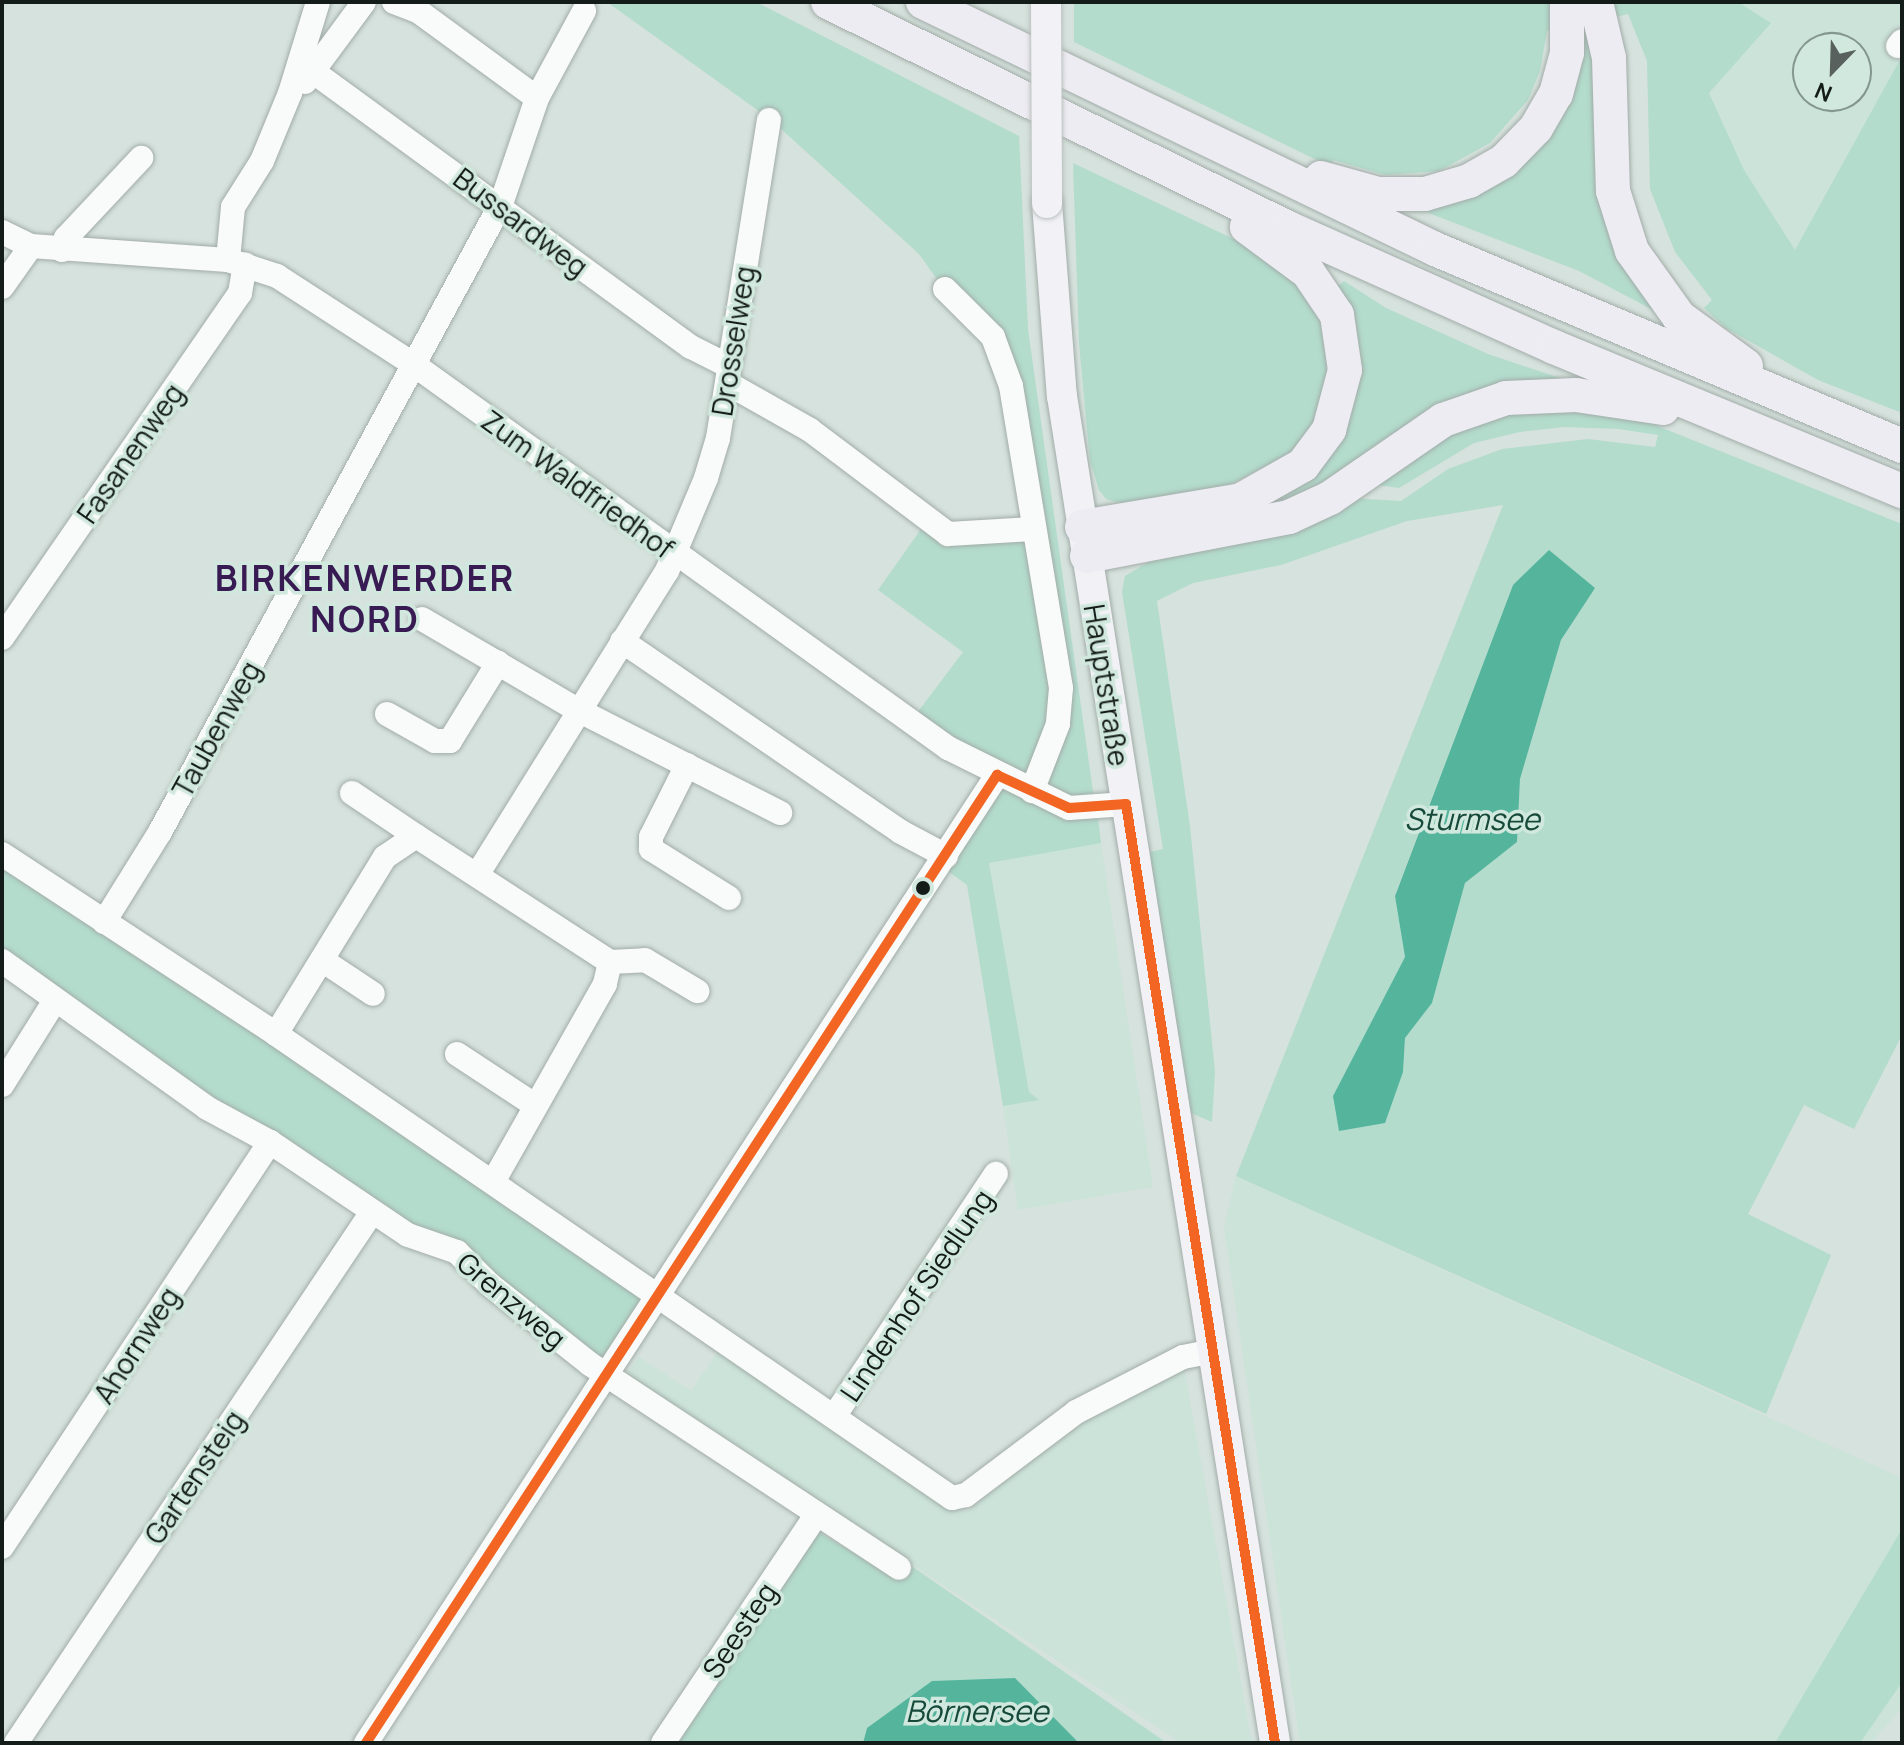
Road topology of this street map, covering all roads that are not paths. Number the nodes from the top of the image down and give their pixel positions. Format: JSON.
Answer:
{"nodes":[{"id":1,"x":318,"y":2,"type":"edge"},
{"id":2,"x":364,"y":2,"type":"edge"},
{"id":3,"x":394,"y":2,"type":"edge"},
{"id":4,"x":828,"y":2,"type":"edge"},
{"id":5,"x":923,"y":2,"type":"edge"},
{"id":6,"x":1046,"y":2,"type":"edge"},
{"id":7,"x":1567,"y":2,"type":"edge"},
{"id":8,"x":1596,"y":2,"type":"edge"},
{"id":9,"x":584,"y":11,"type":"dead end"},
{"id":10,"x":315,"y":73,"type":"junction"},
{"id":11,"x":290,"y":93,"type":"junction"},
{"id":12,"x":537,"y":98,"type":"junction"},
{"id":13,"x":769,"y":120,"type":"dead end"},
{"id":14,"x":1209,"y":144,"type":"junction"},
{"id":15,"x":141,"y":158,"type":"dead end"},
{"id":16,"x":1168,"y":172,"type":"junction"},
{"id":17,"x":501,"y":204,"type":"junction"},
{"id":18,"x":2,"y":232,"type":"edge"},
{"id":19,"x":31,"y":246,"type":"junction"},
{"id":20,"x":62,"y":250,"type":"junction"},
{"id":21,"x":237,"y":262,"type":"junction"},
{"id":22,"x":2,"y":287,"type":"edge"},
{"id":23,"x":945,"y":289,"type":"dead end"},
{"id":24,"x":413,"y":364,"type":"junction"},
{"id":25,"x":728,"y":374,"type":"junction"},
{"id":26,"x":1844,"y":422,"type":"junction"},
{"id":27,"x":1902,"y":446,"type":"edge"},
{"id":28,"x":1808,"y":453,"type":"junction"},
{"id":29,"x":1902,"y":491,"type":"edge"},
{"id":30,"x":1033,"y":529,"type":"junction"},
{"id":31,"x":1085,"y":542,"type":"junction"},
{"id":32,"x":675,"y":555,"type":"junction"},
{"id":33,"x":422,"y":619,"type":"dead end"},
{"id":34,"x":2,"y":638,"type":"edge"},
{"id":35,"x":622,"y":641,"type":"junction"},
{"id":36,"x":498,"y":663,"type":"junction"},
{"id":37,"x":578,"y":710,"type":"junction"},
{"id":38,"x":387,"y":714,"type":"dead end"},
{"id":39,"x":687,"y":765,"type":"junction"},
{"id":40,"x":997,"y":775,"type":"junction"},
{"id":41,"x":1032,"y":791,"type":"junction"},
{"id":42,"x":352,"y":793,"type":"dead end"},
{"id":43,"x":1126,"y":804,"type":"junction"},
{"id":44,"x":780,"y":813,"type":"dead end"},
{"id":45,"x":416,"y":836,"type":"junction"},
{"id":46,"x":2,"y":854,"type":"edge"},
{"id":47,"x":946,"y":856,"type":"junction"},
{"id":48,"x":477,"y":875,"type":"junction"},
{"id":49,"x":729,"y":898,"type":"dead end"},
{"id":50,"x":104,"y":922,"type":"junction"},
{"id":51,"x":322,"y":960,"type":"junction"},
{"id":52,"x":2,"y":961,"type":"edge"},
{"id":53,"x":610,"y":962,"type":"junction"},
{"id":54,"x":697,"y":991,"type":"dead end"},
{"id":55,"x":373,"y":994,"type":"dead end"},
{"id":56,"x":54,"y":1002,"type":"junction"},
{"id":57,"x":276,"y":1034,"type":"junction"},
{"id":58,"x":457,"y":1054,"type":"dead end"},
{"id":59,"x":2,"y":1085,"type":"edge"},
{"id":60,"x":533,"y":1104,"type":"junction"},
{"id":61,"x":270,"y":1142,"type":"junction"},
{"id":62,"x":996,"y":1174,"type":"dead end"},
{"id":63,"x":493,"y":1182,"type":"junction"},
{"id":64,"x":372,"y":1212,"type":"junction"},
{"id":65,"x":655,"y":1296,"type":"junction"},
{"id":66,"x":1214,"y":1351,"type":"junction"},
{"id":67,"x":607,"y":1376,"type":"junction"},
{"id":68,"x":835,"y":1415,"type":"junction"},
{"id":69,"x":815,"y":1517,"type":"junction"},
{"id":70,"x":2,"y":1547,"type":"edge"},
{"id":71,"x":899,"y":1568,"type":"dead end"},
{"id":72,"x":16,"y":1743,"type":"edge"},
{"id":73,"x":366,"y":1743,"type":"edge"},
{"id":74,"x":663,"y":1743,"type":"edge"},
{"id":75,"x":1275,"y":1743,"type":"edge"}],
"edges":[{"from":1,"to":11,"type":"street","name":"Fasanenweg"},
{"from":2,"to":10,"type":"street","name":"Fasanenweg"},
{"from":3,"to":12,"type":"street"},
{"from":4,"to":16,"type":"highway"},
{"from":5,"to":14,"type":"highway"},
{"from":6,"to":31,"type":"main road","name":"Hauptstraße","bridge":true},
{"from":7,"to":14,"type":"highway"},
{"from":8,"to":26,"type":"highway"},
{"from":9,"to":12,"type":"street","name":"Taubenweg"},
{"from":10,"to":11,"type":"street","name":"Fasanenweg"},
{"from":10,"to":17,"type":"street","name":"Bussardweg"},
{"from":11,"to":21,"type":"street","name":"Fasanenweg"},
{"from":12,"to":17,"type":"street","name":"Taubenweg"},
{"from":13,"to":25,"type":"street","name":"Drosselweg"},
{"from":14,"to":26,"type":"highway"},
{"from":15,"to":20,"type":"street"},
{"from":16,"to":28,"type":"highway"},
{"from":16,"to":31,"type":"highway"},
{"from":17,"to":24,"type":"street","name":"Taubenweg"},
{"from":17,"to":25,"type":"street","name":"Bussardweg"},
{"from":18,"to":19,"type":"street","name":"Zum Waldfriedhof"},
{"from":19,"to":20,"type":"street","name":"Zum Waldfriedhof"},
{"from":19,"to":22,"type":"street"},
{"from":20,"to":21,"type":"street","name":"Zum Waldfriedhof"},
{"from":21,"to":24,"type":"street","name":"Zum Waldfriedhof"},
{"from":21,"to":34,"type":"street","name":"Fasanenweg"},
{"from":23,"to":30,"type":"street","name":"Hauptstraße"},
{"from":24,"to":32,"type":"street","name":"Zum Waldfriedhof"},
{"from":24,"to":50,"type":"street","name":"Taubenweg"},
{"from":25,"to":30,"type":"street","name":"Bussardweg"},
{"from":25,"to":32,"type":"street","name":"Drosselweg"},
{"from":26,"to":27,"type":"highway"},
{"from":28,"to":29,"type":"highway"},
{"from":28,"to":31,"type":"highway"},
{"from":30,"to":41,"type":"street","name":"Hauptstraße"},
{"from":31,"to":43,"type":"main road","name":"Hauptstraße"},
{"from":32,"to":35,"type":"street","name":"Drosselweg"},
{"from":32,"to":40,"type":"street","name":"Zum Waldfriedhof"},
{"from":33,"to":36,"type":"street"},
{"from":35,"to":37,"type":"street","name":"Drosselweg"},
{"from":35,"to":47,"type":"street"},
{"from":36,"to":37,"type":"street"},
{"from":36,"to":38,"type":"street"},
{"from":37,"to":39,"type":"street"},
{"from":37,"to":48,"type":"street","name":"Drosselweg"},
{"from":39,"to":44,"type":"street"},
{"from":39,"to":49,"type":"street"},
{"from":40,"to":41,"type":"street","name":"Zum Waldfriedhof"},
{"from":40,"to":47,"type":"street"},
{"from":41,"to":43,"type":"street","name":"Zum Waldfriedhof"},
{"from":42,"to":45,"type":"street"},
{"from":43,"to":66,"type":"main road","name":"Hauptstraße"},
{"from":45,"to":48,"type":"street"},
{"from":45,"to":51,"type":"street"},
{"from":46,"to":50,"type":"street"},
{"from":47,"to":65,"type":"street"},
{"from":48,"to":53,"type":"street"},
{"from":50,"to":57,"type":"street"},
{"from":51,"to":55,"type":"street"},
{"from":51,"to":57,"type":"street"},
{"from":52,"to":56,"type":"street","name":"Grenzweg"},
{"from":53,"to":54,"type":"street"},
{"from":53,"to":60,"type":"street"},
{"from":56,"to":59,"type":"street"},
{"from":56,"to":61,"type":"street","name":"Grenzweg"},
{"from":57,"to":63,"type":"street"},
{"from":58,"to":60,"type":"street"},
{"from":60,"to":63,"type":"street"},
{"from":61,"to":64,"type":"street","name":"Grenzweg"},
{"from":61,"to":70,"type":"street","name":"Ahornweg"},
{"from":62,"to":68,"type":"street","name":"Lindenhof Siedlung"},
{"from":63,"to":65,"type":"street"},
{"from":64,"to":67,"type":"street","name":"Grenzweg"},
{"from":64,"to":72,"type":"street","name":"Gartensteig"},
{"from":65,"to":67,"type":"street"},
{"from":65,"to":68,"type":"street","name":"Lindenhof Siedlung"},
{"from":66,"to":68,"type":"street","name":"Lindenhof Siedlung"},
{"from":66,"to":75,"type":"main road","name":"Hauptstraße"},
{"from":67,"to":69,"type":"street","name":"Grenzweg"},
{"from":67,"to":73,"type":"street"},
{"from":69,"to":71,"type":"street","name":"Grenzweg"},
{"from":69,"to":74,"type":"street","name":"Seesteg"}]}
